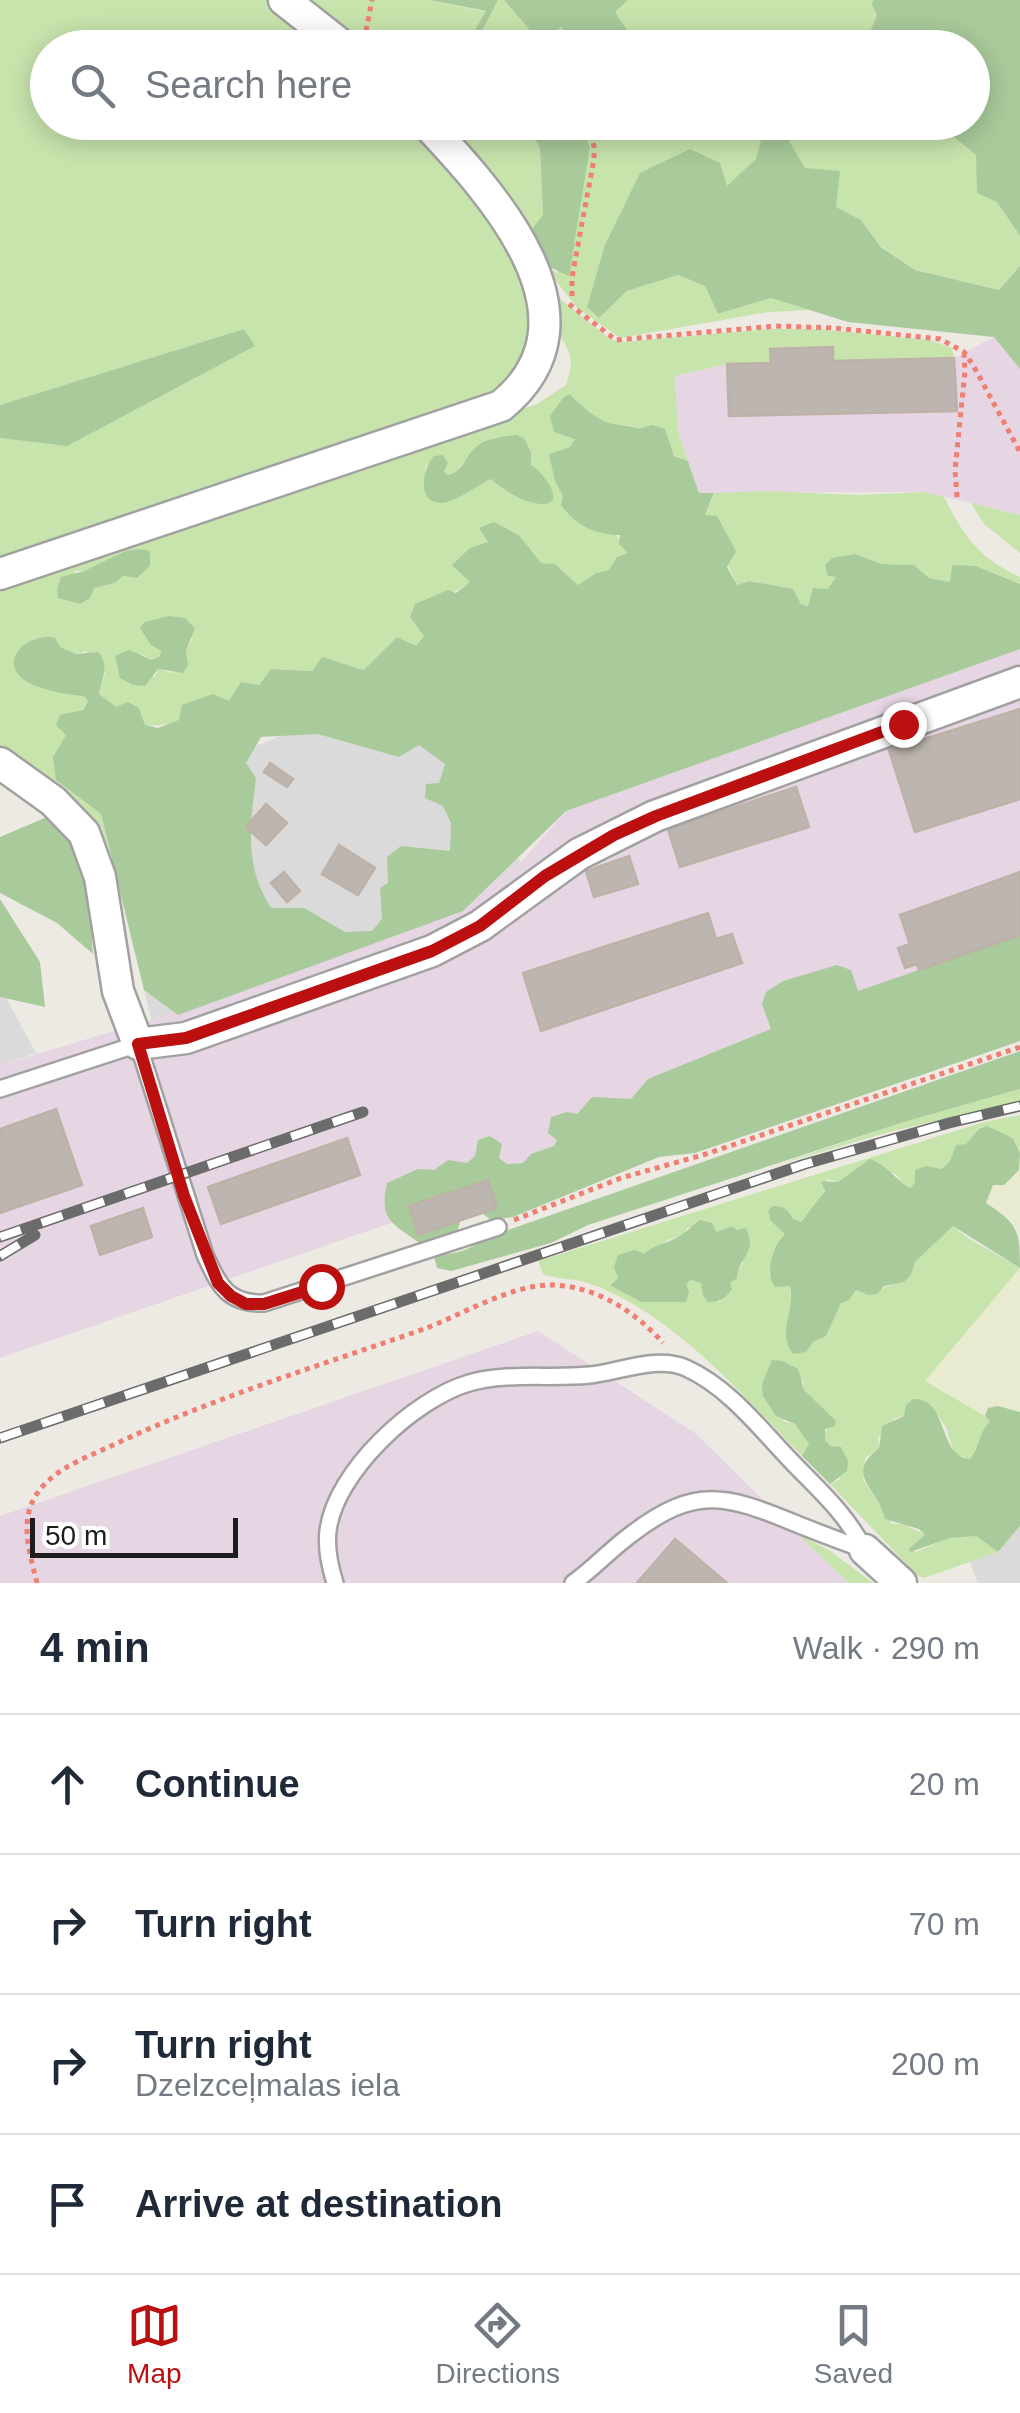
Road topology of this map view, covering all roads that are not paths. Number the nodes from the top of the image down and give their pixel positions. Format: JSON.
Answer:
{"nodes":[{"id":1,"x":284,"y":0,"type":"edge"},
{"id":2,"x":322,"y":30,"type":"edge"},
{"id":3,"x":440,"y":140,"type":"edge"},
{"id":4,"x":0,"y":574,"type":"edge"},
{"id":5,"x":1020,"y":682,"type":"edge"},
{"id":6,"x":0,"y":763,"type":"edge"},
{"id":7,"x":138,"y":1044,"type":"junction"},
{"id":8,"x":0,"y":1089,"type":"edge"},
{"id":9,"x":498,"y":1227,"type":"road end"},
{"id":10,"x":865,"y":1550,"type":"junction"},
{"id":11,"x":336,"y":1583,"type":"edge"},
{"id":12,"x":573,"y":1583,"type":"edge"},
{"id":13,"x":901,"y":1583,"type":"edge"}],
"edges":[{"from":1,"to":2,"type":"street"},
{"from":3,"to":4,"type":"street"},
{"from":5,"to":7,"type":"street"},
{"from":6,"to":7,"type":"street"},
{"from":7,"to":8,"type":"lane"},
{"from":7,"to":9,"type":"lane"},
{"from":10,"to":11,"type":"lane"},
{"from":10,"to":12,"type":"lane"},
{"from":10,"to":13,"type":"street"}]}
